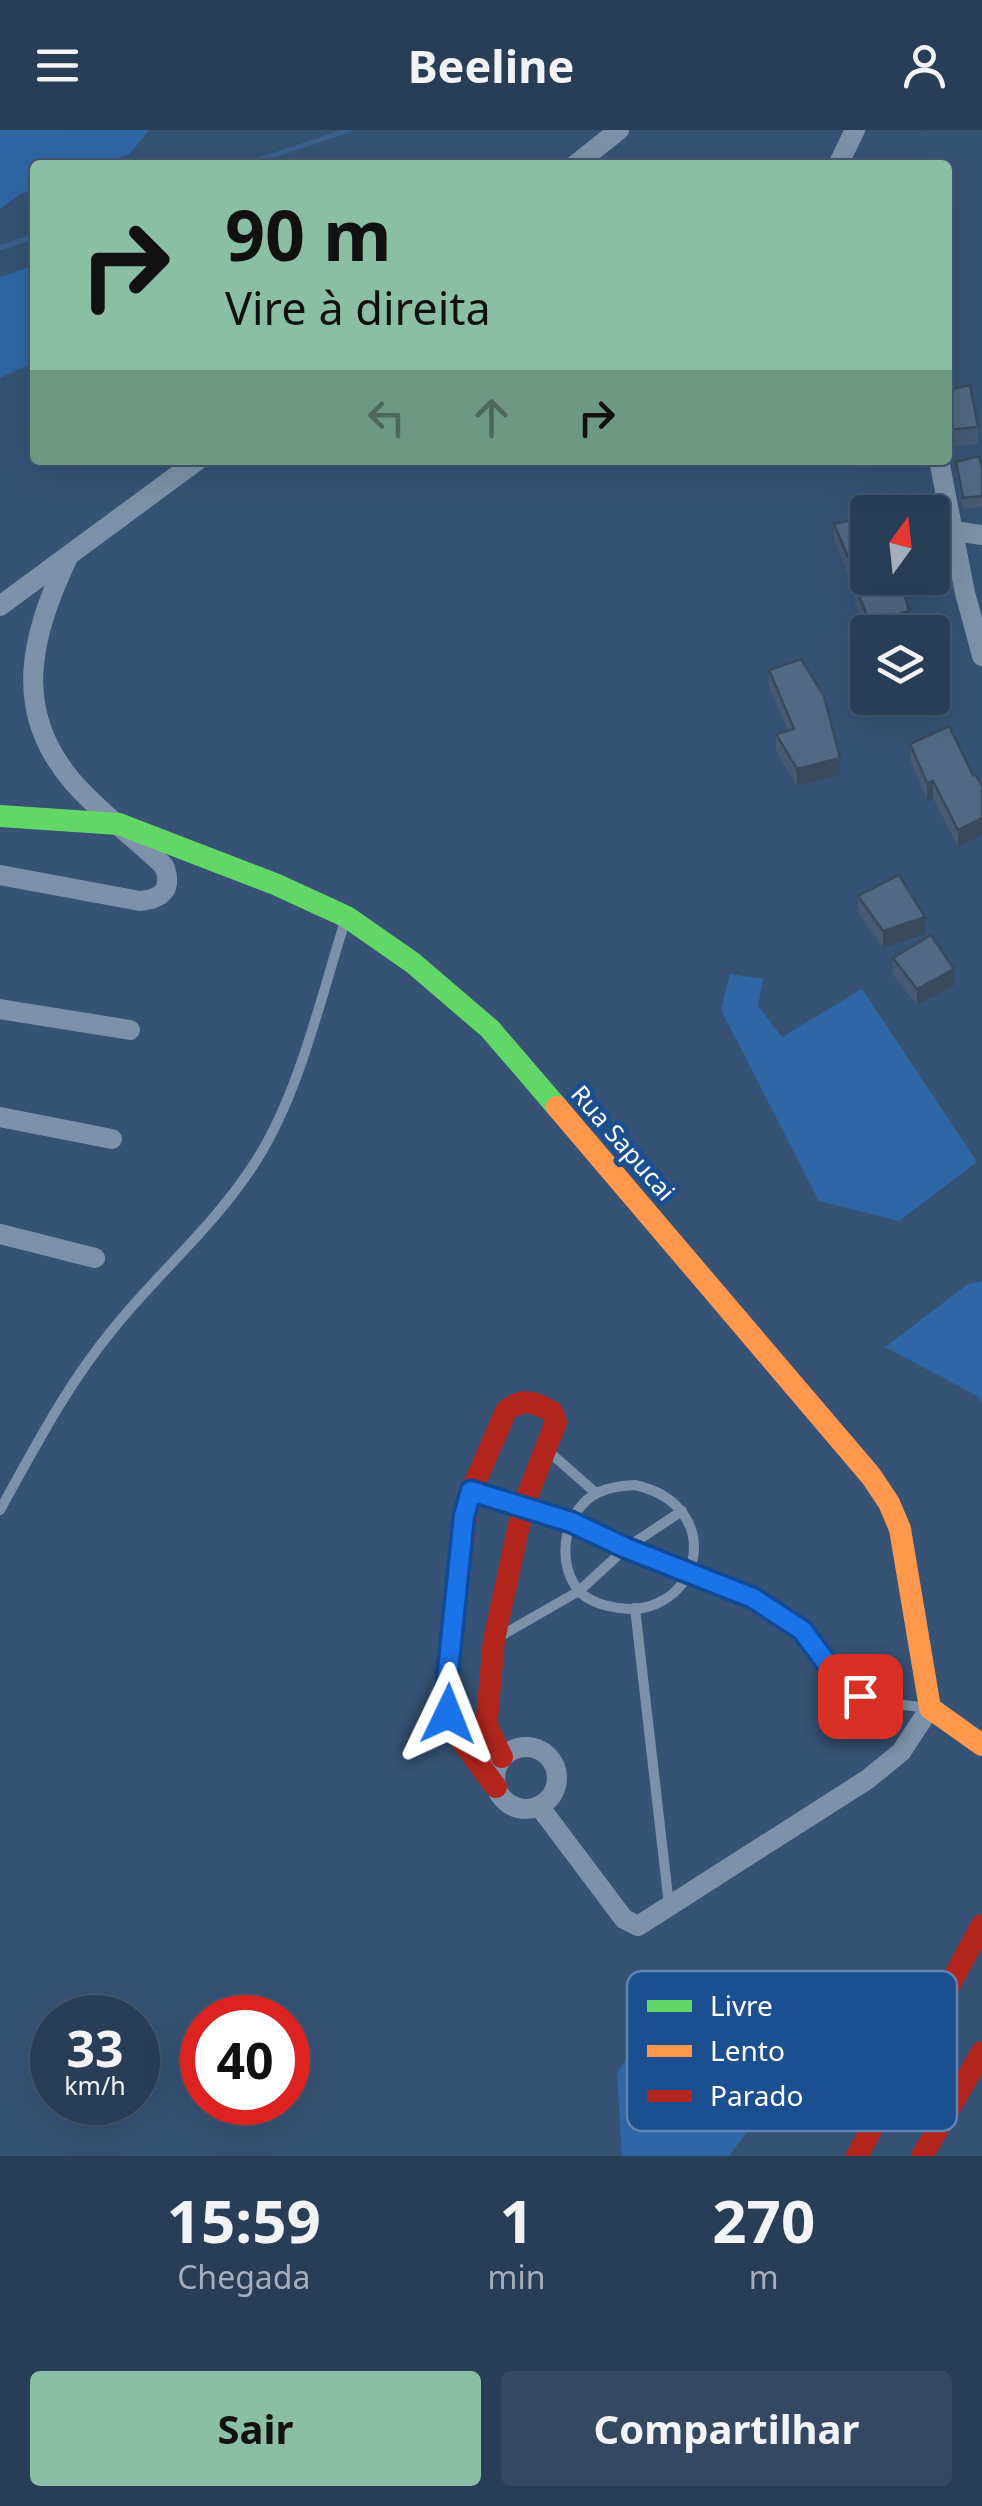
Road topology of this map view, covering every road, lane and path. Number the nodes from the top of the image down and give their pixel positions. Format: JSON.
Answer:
{"nodes":[{"id":1,"x":620,"y":130,"type":"edge"},
{"id":2,"x":855,"y":130,"type":"edge"},
{"id":3,"x":581,"y":160,"type":"edge"},
{"id":4,"x":840,"y":160,"type":"edge"},
{"id":5,"x":191,"y":465,"type":"edge"},
{"id":6,"x":940,"y":465,"type":"edge"},
{"id":7,"x":954,"y":530,"type":"junction"},
{"id":8,"x":982,"y":535,"type":"edge"},
{"id":9,"x":68,"y":557,"type":"junction"},
{"id":10,"x":0,"y":606,"type":"edge"},
{"id":11,"x":982,"y":656,"type":"edge"},
{"id":12,"x":0,"y":816,"type":"edge"},
{"id":13,"x":120,"y":824,"type":"junction"},
{"id":14,"x":0,"y":875,"type":"edge"},
{"id":15,"x":347,"y":917,"type":"junction"},
{"id":16,"x":0,"y":1009,"type":"edge"},
{"id":17,"x":130,"y":1030,"type":"dead end"},
{"id":18,"x":0,"y":1117,"type":"edge"},
{"id":19,"x":112,"y":1139,"type":"dead end"},
{"id":20,"x":0,"y":1234,"type":"edge"},
{"id":21,"x":95,"y":1258,"type":"dead end"},
{"id":22,"x":547,"y":1450,"type":"junction"},
{"id":23,"x":471,"y":1491,"type":"junction"},
{"id":24,"x":596,"y":1494,"type":"junction"},
{"id":25,"x":523,"y":1507,"type":"junction"},
{"id":26,"x":0,"y":1510,"type":"edge"},
{"id":27,"x":682,"y":1511,"type":"junction"},
{"id":28,"x":571,"y":1522,"type":"junction"},
{"id":29,"x":626,"y":1548,"type":"junction"},
{"id":30,"x":692,"y":1572,"type":"junction"},
{"id":31,"x":578,"y":1591,"type":"junction"},
{"id":32,"x":635,"y":1608,"type":"junction"},
{"id":33,"x":494,"y":1640,"type":"junction"},
{"id":34,"x":930,"y":1708,"type":"junction"},
{"id":35,"x":982,"y":1744,"type":"edge"},
{"id":36,"x":502,"y":1757,"type":"junction"},
{"id":37,"x":496,"y":1787,"type":"junction"},
{"id":38,"x":539,"y":1806,"type":"junction"},
{"id":39,"x":669,"y":1907,"type":"junction"},
{"id":40,"x":982,"y":1925,"type":"edge"},
{"id":41,"x":957,"y":1971,"type":"edge"},
{"id":42,"x":982,"y":2052,"type":"edge"},
{"id":43,"x":957,"y":2095,"type":"edge"},
{"id":44,"x":871,"y":2131,"type":"edge"},
{"id":45,"x":936,"y":2131,"type":"edge"},
{"id":46,"x":857,"y":2156,"type":"edge"},
{"id":47,"x":922,"y":2156,"type":"edge"}],
"edges":[{"from":1,"to":3,"type":"street"},
{"from":2,"to":4,"type":"street"},
{"from":5,"to":9,"type":"street"},
{"from":6,"to":7,"type":"street"},
{"from":7,"to":8,"type":"street"},
{"from":7,"to":11,"type":"street"},
{"from":9,"to":10,"type":"street"},
{"from":9,"to":13,"type":"street"},
{"from":12,"to":13,"type":"main road","name":"Rua Sapucai"},
{"from":13,"to":14,"type":"street"},
{"from":13,"to":15,"type":"main road","name":"Rua Sapucai"},
{"from":15,"to":26,"type":"lane"},
{"from":15,"to":34,"type":"main road","name":"Rua Sapucai"},
{"from":16,"to":17,"type":"street"},
{"from":18,"to":19,"type":"street"},
{"from":20,"to":21,"type":"street"},
{"from":22,"to":23,"type":"main road"},
{"from":22,"to":24,"type":"lane"},
{"from":22,"to":25,"type":"main road"},
{"from":23,"to":25,"type":"lane"},
{"from":23,"to":37,"type":"main road"},
{"from":24,"to":27,"type":"lane"},
{"from":24,"to":28,"type":"lane"},
{"from":25,"to":28,"type":"lane"},
{"from":25,"to":33,"type":"main road"},
{"from":27,"to":29,"type":"lane"},
{"from":27,"to":30,"type":"lane"},
{"from":28,"to":29,"type":"lane"},
{"from":28,"to":31,"type":"lane"},
{"from":29,"to":30,"type":"lane"},
{"from":29,"to":31,"type":"lane"},
{"from":30,"to":32,"type":"lane"},
{"from":30,"to":34,"type":"lane"},
{"from":31,"to":32,"type":"lane"},
{"from":31,"to":33,"type":"lane"},
{"from":32,"to":39,"type":"lane"},
{"from":33,"to":36,"type":"main road"},
{"from":34,"to":35,"type":"main road"},
{"from":34,"to":39,"type":"street"},
{"from":36,"to":37,"type":"street"},
{"from":36,"to":38,"type":"street"},
{"from":37,"to":38,"type":"street"},
{"from":38,"to":39,"type":"street"},
{"from":40,"to":41,"type":"main road"},
{"from":42,"to":43,"type":"main road"},
{"from":44,"to":46,"type":"main road"},
{"from":45,"to":47,"type":"main road"}]}
